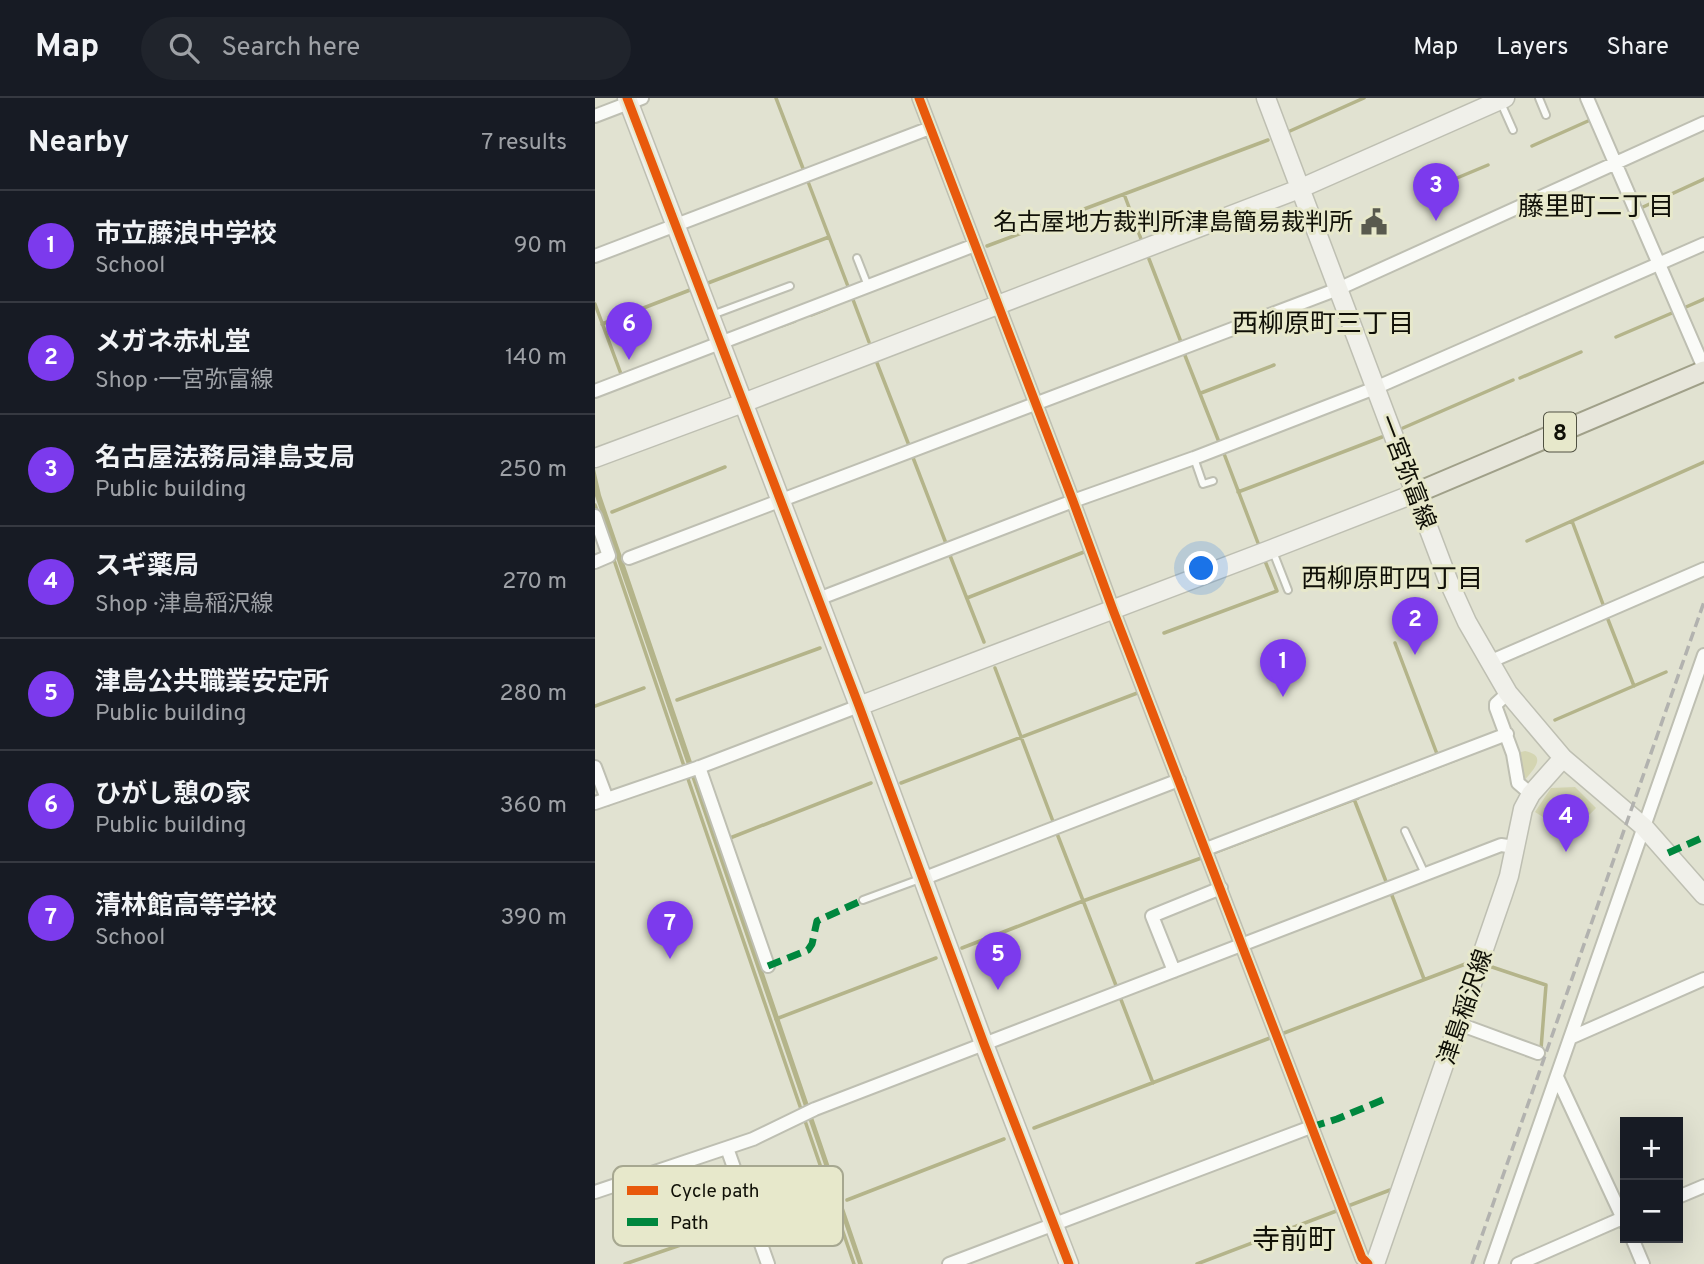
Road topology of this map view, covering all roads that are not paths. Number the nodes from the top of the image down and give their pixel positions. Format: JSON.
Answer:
{"nodes":[{"id":1,"x":919,"y":98,"type":"edge"},
{"id":2,"x":1266,"y":98,"type":"edge"},
{"id":3,"x":1539,"y":98,"type":"edge"},
{"id":4,"x":1587,"y":98,"type":"edge"},
{"id":5,"x":1502,"y":99,"type":"edge"},
{"id":6,"x":632,"y":100,"type":"edge"},
{"id":7,"x":1546,"y":115,"type":"dead end"},
{"id":8,"x":595,"y":116,"type":"edge"},
{"id":9,"x":1704,"y":123,"type":"edge"},
{"id":10,"x":930,"y":128,"type":"junction"},
{"id":11,"x":1513,"y":130,"type":"dead end"},
{"id":12,"x":1615,"y":164,"type":"junction"},
{"id":13,"x":1299,"y":189,"type":"junction"},
{"id":14,"x":675,"y":225,"type":"junction"},
{"id":15,"x":1704,"y":244,"type":"edge"},
{"id":16,"x":975,"y":245,"type":"junction"},
{"id":17,"x":595,"y":256,"type":"edge"},
{"id":18,"x":856,"y":258,"type":"dead end"},
{"id":19,"x":1660,"y":263,"type":"junction"},
{"id":20,"x":790,"y":286,"type":"dead end"},
{"id":21,"x":868,"y":286,"type":"junction"},
{"id":22,"x":1338,"y":289,"type":"junction"},
{"id":23,"x":999,"y":304,"type":"junction"},
{"id":24,"x":710,"y":316,"type":"junction"},
{"id":25,"x":720,"y":343,"type":"junction"},
{"id":26,"x":1704,"y":370,"type":"edge"},
{"id":27,"x":1375,"y":388,"type":"junction"},
{"id":28,"x":595,"y":391,"type":"edge"},
{"id":29,"x":743,"y":403,"type":"junction"},
{"id":30,"x":1036,"y":403,"type":"junction"},
{"id":31,"x":595,"y":458,"type":"edge"},
{"id":32,"x":1194,"y":458,"type":"junction"},
{"id":33,"x":1213,"y":481,"type":"dead end"},
{"id":34,"x":1416,"y":493,"type":"junction"},
{"id":35,"x":781,"y":500,"type":"junction"},
{"id":36,"x":1073,"y":501,"type":"junction"},
{"id":37,"x":595,"y":516,"type":"edge"},
{"id":38,"x":1272,"y":550,"type":"junction"},
{"id":39,"x":629,"y":558,"type":"dead end"},
{"id":40,"x":595,"y":562,"type":"edge"},
{"id":41,"x":1704,"y":569,"type":"edge"},
{"id":42,"x":1288,"y":590,"type":"dead end"},
{"id":43,"x":818,"y":599,"type":"junction"},
{"id":44,"x":1113,"y":610,"type":"junction"},
{"id":45,"x":1704,"y":655,"type":"edge"},
{"id":46,"x":1489,"y":662,"type":"junction"},
{"id":47,"x":1508,"y":693,"type":"junction"},
{"id":48,"x":859,"y":706,"type":"junction"},
{"id":49,"x":1507,"y":734,"type":"junction"},
{"id":50,"x":1563,"y":758,"type":"junction"},
{"id":51,"x":595,"y":767,"type":"edge"},
{"id":52,"x":698,"y":768,"type":"junction"},
{"id":53,"x":1179,"y":780,"type":"junction"},
{"id":54,"x":1531,"y":794,"type":"junction"},
{"id":55,"x":601,"y":801,"type":"edge"},
{"id":56,"x":1644,"y":827,"type":"junction"},
{"id":57,"x":1405,"y":831,"type":"dead end"},
{"id":58,"x":1515,"y":847,"type":"junction"},
{"id":59,"x":1206,"y":849,"type":"junction"},
{"id":60,"x":1425,"y":874,"type":"junction"},
{"id":61,"x":922,"y":879,"type":"junction"},
{"id":62,"x":1221,"y":888,"type":"junction"},
{"id":63,"x":1704,"y":895,"type":"edge"},
{"id":64,"x":863,"y":900,"type":"dead end"},
{"id":65,"x":1241,"y":945,"type":"junction"},
{"id":66,"x":768,"y":966,"type":"dead end"},
{"id":67,"x":1174,"y":971,"type":"junction"},
{"id":68,"x":1704,"y":979,"type":"edge"},
{"id":69,"x":1459,"y":1024,"type":"junction"},
{"id":70,"x":1570,"y":1038,"type":"junction"},
{"id":71,"x":984,"y":1044,"type":"junction"},
{"id":72,"x":1538,"y":1053,"type":"dead end"},
{"id":73,"x":1557,"y":1077,"type":"junction"},
{"id":74,"x":1311,"y":1126,"type":"junction"},
{"id":75,"x":727,"y":1148,"type":"junction"},
{"id":76,"x":673,"y":1166,"type":"edge"},
{"id":77,"x":733,"y":1166,"type":"edge"},
{"id":78,"x":613,"y":1186,"type":"edge"},
{"id":79,"x":1704,"y":1186,"type":"edge"},
{"id":80,"x":595,"y":1192,"type":"edge"},
{"id":81,"x":1683,"y":1195,"type":"edge"},
{"id":82,"x":1620,"y":1209,"type":"edge"},
{"id":83,"x":1620,"y":1221,"type":"edge"},
{"id":84,"x":1054,"y":1224,"type":"junction"},
{"id":85,"x":1634,"y":1243,"type":"edge"},
{"id":86,"x":762,"y":1246,"type":"edge"},
{"id":87,"x":768,"y":1264,"type":"edge"},
{"id":88,"x":949,"y":1264,"type":"edge"},
{"id":89,"x":1069,"y":1264,"type":"edge"},
{"id":90,"x":1368,"y":1264,"type":"edge"},
{"id":91,"x":1375,"y":1264,"type":"edge"},
{"id":92,"x":1491,"y":1264,"type":"edge"},
{"id":93,"x":1518,"y":1264,"type":"edge"},
{"id":94,"x":1643,"y":1264,"type":"edge"}],
"edges":[{"from":1,"to":10,"type":"street"},
{"from":2,"to":13,"type":"street","name":"一宮弥富線"},
{"from":3,"to":7,"type":"lane"},
{"from":4,"to":12,"type":"street"},
{"from":5,"to":11,"type":"lane"},
{"from":5,"to":13,"type":"street"},
{"from":6,"to":8,"type":"street"},
{"from":6,"to":14,"type":"street"},
{"from":9,"to":12,"type":"street"},
{"from":10,"to":14,"type":"street"},
{"from":10,"to":16,"type":"street"},
{"from":12,"to":19,"type":"street"},
{"from":12,"to":22,"type":"street"},
{"from":13,"to":22,"type":"street","name":"一宮弥富線"},
{"from":13,"to":23,"type":"street"},
{"from":14,"to":17,"type":"street"},
{"from":14,"to":24,"type":"street"},
{"from":15,"to":19,"type":"street"},
{"from":16,"to":21,"type":"street"},
{"from":16,"to":23,"type":"street"},
{"from":18,"to":21,"type":"lane"},
{"from":19,"to":26,"type":"street"},
{"from":19,"to":27,"type":"street"},
{"from":20,"to":24,"type":"lane"},
{"from":21,"to":25,"type":"street"},
{"from":22,"to":27,"type":"street","name":"一宮弥富線"},
{"from":22,"to":30,"type":"street"},
{"from":23,"to":29,"type":"street"},
{"from":23,"to":30,"type":"street"},
{"from":24,"to":25,"type":"street"},
{"from":25,"to":28,"type":"street"},
{"from":25,"to":29,"type":"street"},
{"from":26,"to":34,"type":"main road","number":"8"},
{"from":27,"to":32,"type":"street"},
{"from":27,"to":34,"type":"street","name":"一宮弥富線"},
{"from":29,"to":31,"type":"street"},
{"from":29,"to":35,"type":"street"},
{"from":30,"to":35,"type":"street"},
{"from":30,"to":36,"type":"street"},
{"from":32,"to":33,"type":"lane"},
{"from":32,"to":36,"type":"street"},
{"from":34,"to":38,"type":"street"},
{"from":34,"to":46,"type":"street","name":"一宮弥富線"},
{"from":35,"to":39,"type":"street"},
{"from":35,"to":43,"type":"street"},
{"from":36,"to":43,"type":"street"},
{"from":36,"to":44,"type":"street"},
{"from":37,"to":40,"type":"street"},
{"from":38,"to":42,"type":"lane"},
{"from":38,"to":44,"type":"street"},
{"from":41,"to":46,"type":"street"},
{"from":43,"to":48,"type":"street"},
{"from":44,"to":48,"type":"street"},
{"from":44,"to":53,"type":"street"},
{"from":45,"to":56,"type":"street"},
{"from":46,"to":47,"type":"street","name":"一宮弥富線"},
{"from":47,"to":49,"type":"street"},
{"from":47,"to":50,"type":"street","name":"一宮弥富線"},
{"from":48,"to":52,"type":"street"},
{"from":48,"to":61,"type":"street"},
{"from":49,"to":54,"type":"street"},
{"from":49,"to":59,"type":"street"},
{"from":50,"to":54,"type":"street","name":"津島稲沢線"},
{"from":50,"to":56,"type":"street","name":"一宮弥富線"},
{"from":51,"to":55,"type":"street"},
{"from":52,"to":55,"type":"street"},
{"from":52,"to":66,"type":"street"},
{"from":53,"to":59,"type":"street"},
{"from":53,"to":61,"type":"street"},
{"from":54,"to":58,"type":"street","name":"津島稲沢線"},
{"from":56,"to":63,"type":"street","name":"一宮弥富線"},
{"from":56,"to":70,"type":"street"},
{"from":57,"to":60,"type":"lane"},
{"from":58,"to":60,"type":"street"},
{"from":58,"to":69,"type":"street","name":"津島稲沢線"},
{"from":59,"to":62,"type":"street"},
{"from":60,"to":65,"type":"street"},
{"from":61,"to":64,"type":"lane"},
{"from":61,"to":71,"type":"street"},
{"from":62,"to":65,"type":"street"},
{"from":62,"to":67,"type":"street"},
{"from":65,"to":67,"type":"street"},
{"from":65,"to":74,"type":"street"},
{"from":67,"to":71,"type":"street"},
{"from":68,"to":70,"type":"street"},
{"from":69,"to":72,"type":"street"},
{"from":69,"to":91,"type":"street","name":"津島稲沢線"},
{"from":70,"to":73,"type":"street"},
{"from":71,"to":75,"type":"street"},
{"from":71,"to":84,"type":"street"},
{"from":73,"to":82,"type":"street"},
{"from":73,"to":92,"type":"street"},
{"from":74,"to":84,"type":"street"},
{"from":74,"to":90,"type":"street"},
{"from":75,"to":76,"type":"street"},
{"from":75,"to":77,"type":"street"},
{"from":78,"to":80,"type":"street"},
{"from":79,"to":81,"type":"street"},
{"from":83,"to":93,"type":"street"},
{"from":84,"to":88,"type":"street"},
{"from":84,"to":89,"type":"street"},
{"from":85,"to":94,"type":"street"},
{"from":86,"to":87,"type":"street"}]}
